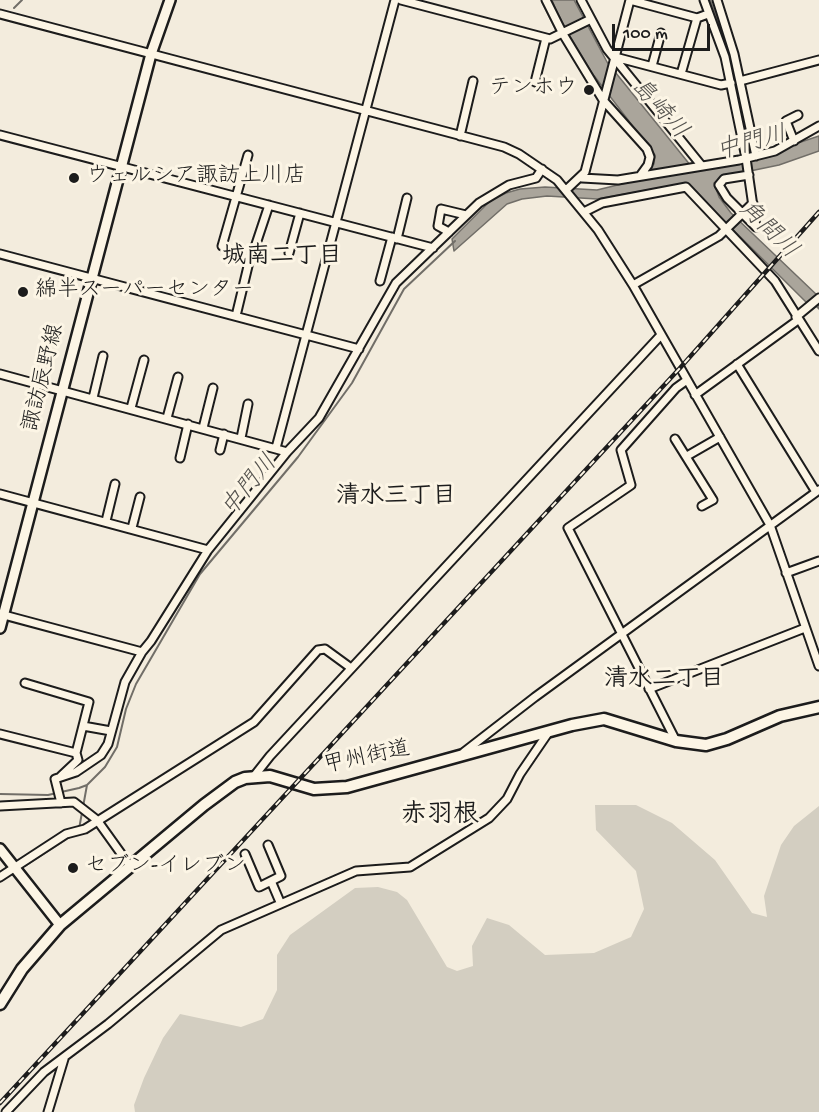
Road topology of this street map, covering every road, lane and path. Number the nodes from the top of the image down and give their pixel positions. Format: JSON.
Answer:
{"nodes":[{"id":1,"x":170,"y":0,"type":"edge"},
{"id":2,"x":394,"y":0,"type":"edge"},
{"id":3,"x":401,"y":0,"type":"edge"},
{"id":4,"x":546,"y":0,"type":"edge"},
{"id":5,"x":581,"y":0,"type":"edge"},
{"id":6,"x":630,"y":0,"type":"edge"},
{"id":7,"x":704,"y":0,"type":"edge"},
{"id":8,"x":717,"y":0,"type":"edge"},
{"id":9,"x":0,"y":14,"type":"edge"},
{"id":10,"x":708,"y":14,"type":"junction"},
{"id":11,"x":697,"y":18,"type":"junction"},
{"id":12,"x":589,"y":20,"type":"junction"},
{"id":13,"x":661,"y":33,"type":"dead end"},
{"id":14,"x":564,"y":34,"type":"junction"},
{"id":15,"x":546,"y":38,"type":"junction"},
{"id":16,"x":152,"y":54,"type":"junction"},
{"id":17,"x":614,"y":60,"type":"junction"},
{"id":18,"x":819,"y":60,"type":"edge"},
{"id":19,"x":652,"y":66,"type":"junction"},
{"id":20,"x":681,"y":74,"type":"junction"},
{"id":21,"x":473,"y":81,"type":"dead end"},
{"id":22,"x":740,"y":81,"type":"junction"},
{"id":23,"x":535,"y":82,"type":"dead end"},
{"id":24,"x":731,"y":84,"type":"junction"},
{"id":25,"x":604,"y":98,"type":"junction"},
{"id":26,"x":365,"y":111,"type":"junction"},
{"id":27,"x":798,"y":115,"type":"dead end"},
{"id":28,"x":819,"y":126,"type":"edge"},
{"id":29,"x":0,"y":135,"type":"edge"},
{"id":30,"x":460,"y":136,"type":"junction"},
{"id":31,"x":794,"y":141,"type":"junction"},
{"id":32,"x":248,"y":155,"type":"dead end"},
{"id":33,"x":756,"y":156,"type":"junction"},
{"id":34,"x":746,"y":160,"type":"junction"},
{"id":35,"x":699,"y":165,"type":"junction"},
{"id":36,"x":122,"y":167,"type":"junction"},
{"id":37,"x":542,"y":169,"type":"junction"},
{"id":38,"x":748,"y":174,"type":"junction"},
{"id":39,"x":643,"y":176,"type":"junction"},
{"id":40,"x":582,"y":178,"type":"junction"},
{"id":41,"x":566,"y":190,"type":"junction"},
{"id":42,"x":237,"y":196,"type":"junction"},
{"id":43,"x":407,"y":198,"type":"dead end"},
{"id":44,"x":753,"y":203,"type":"junction"},
{"id":45,"x":269,"y":205,"type":"junction"},
{"id":46,"x":584,"y":212,"type":"junction"},
{"id":47,"x":300,"y":213,"type":"junction"},
{"id":48,"x":741,"y":214,"type":"junction"},
{"id":49,"x":466,"y":215,"type":"junction"},
{"id":50,"x":337,"y":222,"type":"junction"},
{"id":51,"x":725,"y":230,"type":"junction"},
{"id":52,"x":449,"y":232,"type":"junction"},
{"id":53,"x":394,"y":238,"type":"junction"},
{"id":54,"x":222,"y":246,"type":"dead end"},
{"id":55,"x":255,"y":247,"type":"dead end"},
{"id":56,"x":433,"y":248,"type":"junction"},
{"id":57,"x":289,"y":253,"type":"dead end"},
{"id":58,"x":0,"y":254,"type":"edge"},
{"id":59,"x":249,"y":262,"type":"dead end"},
{"id":60,"x":91,"y":278,"type":"junction"},
{"id":61,"x":380,"y":281,"type":"dead end"},
{"id":62,"x":633,"y":285,"type":"junction"},
{"id":63,"x":816,"y":301,"type":"edge"},
{"id":64,"x":236,"y":316,"type":"junction"},
{"id":65,"x":797,"y":318,"type":"junction"},
{"id":66,"x":307,"y":335,"type":"junction"},
{"id":67,"x":661,"y":335,"type":"junction"},
{"id":68,"x":359,"y":349,"type":"junction"},
{"id":69,"x":819,"y":351,"type":"edge"},
{"id":70,"x":104,"y":356,"type":"dead end"},
{"id":71,"x":144,"y":360,"type":"dead end"},
{"id":72,"x":737,"y":364,"type":"junction"},
{"id":73,"x":0,"y":374,"type":"edge"},
{"id":74,"x":178,"y":377,"type":"dead end"},
{"id":75,"x":687,"y":380,"type":"junction"},
{"id":76,"x":213,"y":388,"type":"dead end"},
{"id":77,"x":63,"y":390,"type":"junction"},
{"id":78,"x":695,"y":395,"type":"junction"},
{"id":79,"x":93,"y":398,"type":"junction"},
{"id":80,"x":248,"y":404,"type":"dead end"},
{"id":81,"x":131,"y":408,"type":"junction"},
{"id":82,"x":167,"y":418,"type":"junction"},
{"id":83,"x":188,"y":424,"type":"junction"},
{"id":84,"x":203,"y":428,"type":"junction"},
{"id":85,"x":224,"y":434,"type":"junction"},
{"id":86,"x":720,"y":437,"type":"junction"},
{"id":87,"x":241,"y":438,"type":"junction"},
{"id":88,"x":675,"y":439,"type":"dead end"},
{"id":89,"x":276,"y":448,"type":"junction"},
{"id":90,"x":220,"y":450,"type":"dead end"},
{"id":91,"x":287,"y":452,"type":"junction"},
{"id":92,"x":687,"y":456,"type":"junction"},
{"id":93,"x":180,"y":458,"type":"dead end"},
{"id":94,"x":115,"y":484,"type":"dead end"},
{"id":95,"x":817,"y":491,"type":"edge"},
{"id":96,"x":0,"y":494,"type":"edge"},
{"id":97,"x":140,"y":497,"type":"dead end"},
{"id":98,"x":33,"y":503,"type":"junction"},
{"id":99,"x":702,"y":506,"type":"dead end"},
{"id":100,"x":106,"y":521,"type":"junction"},
{"id":101,"x":770,"y":525,"type":"junction"},
{"id":102,"x":132,"y":528,"type":"junction"},
{"id":103,"x":208,"y":550,"type":"junction"},
{"id":104,"x":819,"y":561,"type":"edge"},
{"id":105,"x":786,"y":573,"type":"junction"},
{"id":106,"x":2,"y":615,"type":"edge"},
{"id":107,"x":0,"y":627,"type":"edge"},
{"id":108,"x":805,"y":628,"type":"junction"},
{"id":109,"x":621,"y":634,"type":"junction"},
{"id":110,"x":142,"y":652,"type":"junction"},
{"id":111,"x":819,"y":666,"type":"edge"},
{"id":112,"x":351,"y":668,"type":"junction"},
{"id":113,"x":26,"y":683,"type":"dead end"},
{"id":114,"x":649,"y":689,"type":"junction"},
{"id":115,"x":819,"y":706,"type":"edge"},
{"id":116,"x":83,"y":726,"type":"junction"},
{"id":117,"x":111,"y":731,"type":"junction"},
{"id":118,"x":549,"y":732,"type":"junction"},
{"id":119,"x":0,"y":734,"type":"edge"},
{"id":120,"x":676,"y":741,"type":"junction"},
{"id":121,"x":76,"y":753,"type":"junction"},
{"id":122,"x":460,"y":756,"type":"junction"},
{"id":123,"x":255,"y":775,"type":"junction"},
{"id":124,"x":58,"y":780,"type":"junction"},
{"id":125,"x":61,"y":801,"type":"junction"},
{"id":126,"x":0,"y":806,"type":"edge"},
{"id":127,"x":97,"y":820,"type":"junction"},
{"id":128,"x":268,"y":845,"type":"dead end"},
{"id":129,"x":0,"y":849,"type":"edge"},
{"id":130,"x":245,"y":854,"type":"dead end"},
{"id":131,"x":130,"y":866,"type":"junction"},
{"id":132,"x":13,"y":869,"type":"junction"},
{"id":133,"x":0,"y":877,"type":"edge"},
{"id":134,"x":271,"y":881,"type":"junction"},
{"id":135,"x":280,"y":902,"type":"junction"},
{"id":136,"x":60,"y":925,"type":"junction"},
{"id":137,"x":0,"y":1004,"type":"edge"},
{"id":138,"x":64,"y":1059,"type":"junction"},
{"id":139,"x":6,"y":1112,"type":"edge"},
{"id":140,"x":48,"y":1112,"type":"edge"}],
"edges":[{"from":1,"to":16,"type":"main road","name":"諏訪辰野線"},
{"from":2,"to":26,"type":"street"},
{"from":3,"to":15,"type":"street"},
{"from":4,"to":14,"type":"street"},
{"from":5,"to":12,"type":"street"},
{"from":6,"to":11,"type":"street"},
{"from":6,"to":17,"type":"street"},
{"from":7,"to":10,"type":"street"},
{"from":8,"to":22,"type":"street"},
{"from":9,"to":16,"type":"street"},
{"from":10,"to":11,"type":"street"},
{"from":10,"to":24,"type":"street"},
{"from":11,"to":20,"type":"street"},
{"from":12,"to":14,"type":"street"},
{"from":12,"to":17,"type":"street"},
{"from":13,"to":19,"type":"street"},
{"from":14,"to":15,"type":"street"},
{"from":14,"to":25,"type":"street"},
{"from":15,"to":23,"type":"street"},
{"from":16,"to":26,"type":"street"},
{"from":16,"to":36,"type":"main road","name":"諏訪辰野線"},
{"from":17,"to":19,"type":"street"},
{"from":17,"to":25,"type":"street"},
{"from":17,"to":35,"type":"street"},
{"from":18,"to":22,"type":"street"},
{"from":19,"to":20,"type":"street"},
{"from":20,"to":24,"type":"street"},
{"from":21,"to":30,"type":"street"},
{"from":22,"to":33,"type":"street"},
{"from":24,"to":34,"type":"street"},
{"from":25,"to":39,"type":"street"},
{"from":25,"to":40,"type":"street"},
{"from":26,"to":30,"type":"street"},
{"from":26,"to":50,"type":"street"},
{"from":27,"to":31,"type":"street"},
{"from":28,"to":31,"type":"street"},
{"from":29,"to":36,"type":"street"},
{"from":30,"to":37,"type":"street"},
{"from":31,"to":33,"type":"street"},
{"from":32,"to":42,"type":"street"},
{"from":33,"to":34,"type":"street"},
{"from":34,"to":35,"type":"street"},
{"from":34,"to":38,"type":"street"},
{"from":35,"to":39,"type":"street"},
{"from":36,"to":42,"type":"street"},
{"from":36,"to":60,"type":"main road","name":"諏訪辰野線"},
{"from":37,"to":41,"type":"street"},
{"from":37,"to":49,"type":"street"},
{"from":38,"to":44,"type":"street"},
{"from":38,"to":48,"type":"street"},
{"from":39,"to":40,"type":"street"},
{"from":40,"to":41,"type":"street"},
{"from":41,"to":46,"type":"street"},
{"from":42,"to":45,"type":"street"},
{"from":42,"to":54,"type":"street"},
{"from":43,"to":53,"type":"street"},
{"from":44,"to":48,"type":"street"},
{"from":44,"to":48,"type":"street"},
{"from":45,"to":47,"type":"street"},
{"from":45,"to":55,"type":"street"},
{"from":46,"to":51,"type":"street"},
{"from":46,"to":62,"type":"street"},
{"from":47,"to":50,"type":"street"},
{"from":47,"to":57,"type":"street"},
{"from":48,"to":51,"type":"street"},
{"from":49,"to":52,"type":"street"},
{"from":49,"to":52,"type":"street"},
{"from":50,"to":53,"type":"street"},
{"from":50,"to":66,"type":"street"},
{"from":51,"to":62,"type":"street"},
{"from":51,"to":65,"type":"street"},
{"from":52,"to":56,"type":"street"},
{"from":53,"to":56,"type":"street"},
{"from":53,"to":61,"type":"street"},
{"from":56,"to":68,"type":"street"},
{"from":58,"to":60,"type":"street"},
{"from":59,"to":64,"type":"street"},
{"from":60,"to":64,"type":"street"},
{"from":60,"to":77,"type":"main road","name":"諏訪辰野線"},
{"from":62,"to":67,"type":"street"},
{"from":63,"to":65,"type":"street"},
{"from":64,"to":66,"type":"street"},
{"from":65,"to":69,"type":"street"},
{"from":65,"to":72,"type":"street"},
{"from":66,"to":68,"type":"street"},
{"from":66,"to":89,"type":"street"},
{"from":67,"to":75,"type":"street"},
{"from":67,"to":112,"type":"street"},
{"from":68,"to":91,"type":"street"},
{"from":70,"to":79,"type":"street"},
{"from":71,"to":81,"type":"street"},
{"from":72,"to":78,"type":"street"},
{"from":72,"to":95,"type":"street"},
{"from":73,"to":77,"type":"street"},
{"from":74,"to":82,"type":"street"},
{"from":75,"to":78,"type":"street"},
{"from":75,"to":109,"type":"street"},
{"from":76,"to":84,"type":"street"},
{"from":77,"to":79,"type":"street"},
{"from":77,"to":98,"type":"main road","name":"諏訪辰野線"},
{"from":78,"to":86,"type":"street"},
{"from":79,"to":81,"type":"street"},
{"from":80,"to":87,"type":"street"},
{"from":81,"to":82,"type":"street"},
{"from":82,"to":83,"type":"street"},
{"from":83,"to":84,"type":"street"},
{"from":83,"to":93,"type":"street"},
{"from":84,"to":85,"type":"street"},
{"from":85,"to":87,"type":"street"},
{"from":85,"to":90,"type":"street"},
{"from":86,"to":92,"type":"street"},
{"from":86,"to":101,"type":"street"},
{"from":87,"to":89,"type":"street"},
{"from":88,"to":92,"type":"street"},
{"from":89,"to":91,"type":"street"},
{"from":91,"to":103,"type":"street"},
{"from":92,"to":99,"type":"street"},
{"from":94,"to":100,"type":"street"},
{"from":95,"to":101,"type":"street"},
{"from":96,"to":98,"type":"street"},
{"from":97,"to":102,"type":"street"},
{"from":98,"to":100,"type":"street"},
{"from":98,"to":106,"type":"main road","name":"諏訪辰野線"},
{"from":100,"to":102,"type":"street"},
{"from":101,"to":105,"type":"street"},
{"from":101,"to":109,"type":"street"},
{"from":102,"to":103,"type":"street"},
{"from":103,"to":110,"type":"street"},
{"from":104,"to":105,"type":"street"},
{"from":105,"to":108,"type":"street"},
{"from":106,"to":107,"type":"main road","name":"諏訪辰野線"},
{"from":106,"to":110,"type":"street"},
{"from":108,"to":111,"type":"street"},
{"from":108,"to":114,"type":"street"},
{"from":109,"to":114,"type":"street"},
{"from":109,"to":122,"type":"street"},
{"from":110,"to":117,"type":"street"},
{"from":112,"to":123,"type":"street"},
{"from":112,"to":127,"type":"street"},
{"from":113,"to":116,"type":"street"},
{"from":114,"to":120,"type":"street"},
{"from":115,"to":120,"type":"highway","name":"甲州街道"},
{"from":116,"to":117,"type":"street"},
{"from":116,"to":121,"type":"street"},
{"from":117,"to":124,"type":"street"},
{"from":118,"to":120,"type":"highway","name":"甲州街道"},
{"from":118,"to":122,"type":"highway","name":"甲州街道"},
{"from":118,"to":135,"type":"street"},
{"from":119,"to":121,"type":"street"},
{"from":121,"to":124,"type":"street"},
{"from":122,"to":123,"type":"highway","name":"甲州街道"},
{"from":123,"to":131,"type":"highway"},
{"from":124,"to":125,"type":"street"},
{"from":125,"to":126,"type":"street"},
{"from":125,"to":127,"type":"street"},
{"from":127,"to":131,"type":"street"},
{"from":127,"to":132,"type":"street"},
{"from":128,"to":134,"type":"street"},
{"from":129,"to":132,"type":"main road"},
{"from":130,"to":134,"type":"street"},
{"from":131,"to":136,"type":"highway"},
{"from":132,"to":133,"type":"street"},
{"from":132,"to":136,"type":"main road"},
{"from":134,"to":135,"type":"street"},
{"from":135,"to":138,"type":"street"},
{"from":136,"to":137,"type":"highway"},
{"from":138,"to":139,"type":"street"},
{"from":138,"to":140,"type":"street"}]}
